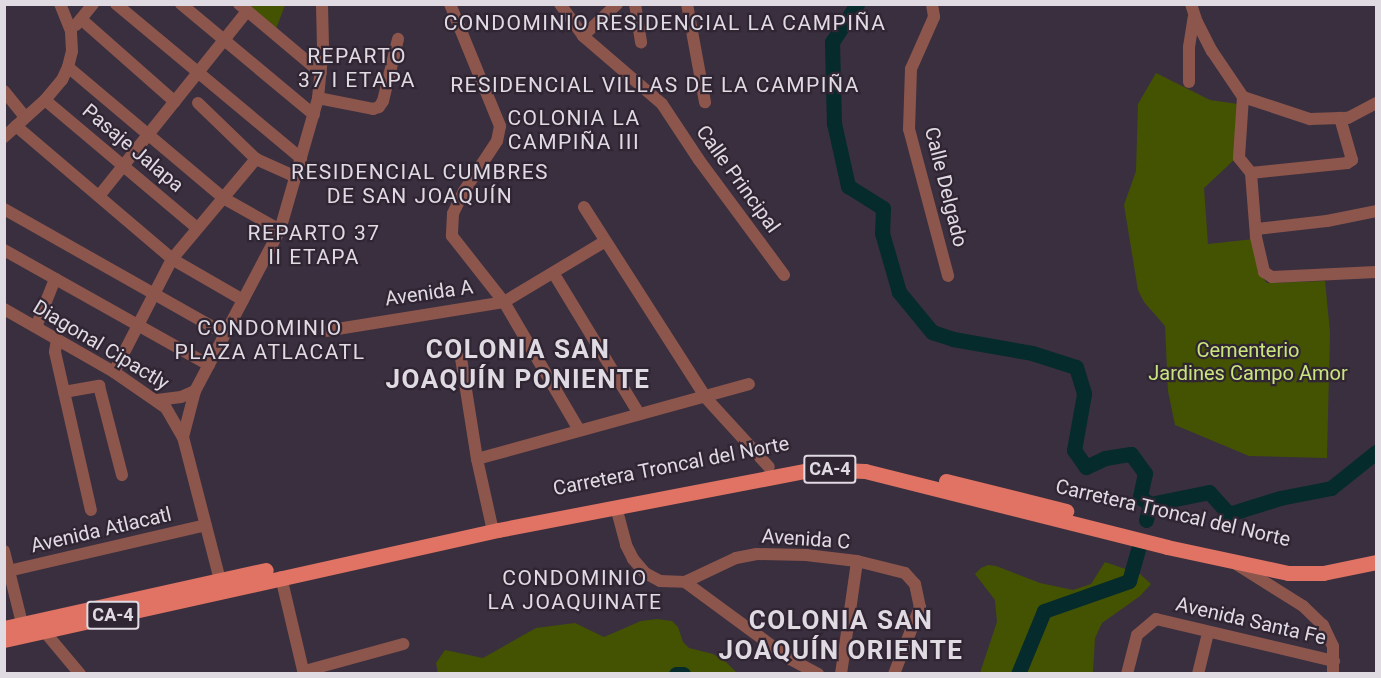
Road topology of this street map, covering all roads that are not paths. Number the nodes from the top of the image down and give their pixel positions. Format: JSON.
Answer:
{"nodes":[{"id":1,"x":60,"y":4,"type":"edge"},
{"id":2,"x":93,"y":4,"type":"edge"},
{"id":3,"x":116,"y":4,"type":"edge"},
{"id":4,"x":181,"y":4,"type":"edge"},
{"id":5,"x":322,"y":4,"type":"edge"},
{"id":6,"x":450,"y":4,"type":"edge"},
{"id":7,"x":560,"y":4,"type":"edge"},
{"id":8,"x":617,"y":4,"type":"edge"},
{"id":9,"x":635,"y":4,"type":"edge"},
{"id":10,"x":687,"y":4,"type":"edge"},
{"id":11,"x":932,"y":4,"type":"edge"},
{"id":12,"x":243,"y":8,"type":"edge"},
{"id":13,"x":1193,"y":11,"type":"edge"},
{"id":14,"x":81,"y":19,"type":"junction"},
{"id":15,"x":71,"y":31,"type":"junction"},
{"id":16,"x":583,"y":36,"type":"junction"},
{"id":17,"x":398,"y":39,"type":"dead end"},
{"id":18,"x":224,"y":40,"type":"junction"},
{"id":19,"x":641,"y":43,"type":"dead end"},
{"id":20,"x":68,"y":67,"type":"junction"},
{"id":21,"x":198,"y":73,"type":"junction"},
{"id":22,"x":321,"y":73,"type":"junction"},
{"id":23,"x":1189,"y":82,"type":"dead end"},
{"id":24,"x":4,"y":91,"type":"edge"},
{"id":25,"x":1243,"y":97,"type":"junction"},
{"id":26,"x":318,"y":98,"type":"junction"},
{"id":27,"x":45,"y":99,"type":"junction"},
{"id":28,"x":175,"y":102,"type":"junction"},
{"id":29,"x":705,"y":102,"type":"dead end"},
{"id":30,"x":198,"y":103,"type":"dead end"},
{"id":31,"x":1377,"y":103,"type":"edge"},
{"id":32,"x":314,"y":115,"type":"junction"},
{"id":33,"x":1340,"y":118,"type":"junction"},
{"id":34,"x":21,"y":122,"type":"junction"},
{"id":35,"x":148,"y":136,"type":"junction"},
{"id":36,"x":4,"y":137,"type":"edge"},
{"id":37,"x":301,"y":158,"type":"junction"},
{"id":38,"x":256,"y":159,"type":"junction"},
{"id":39,"x":124,"y":166,"type":"junction"},
{"id":40,"x":1251,"y":173,"type":"junction"},
{"id":41,"x":296,"y":177,"type":"junction"},
{"id":42,"x":99,"y":196,"type":"junction"},
{"id":43,"x":225,"y":199,"type":"junction"},
{"id":44,"x":584,"y":207,"type":"dead end"},
{"id":45,"x":4,"y":209,"type":"edge"},
{"id":46,"x":1377,"y":211,"type":"edge"},
{"id":47,"x":196,"y":227,"type":"junction"},
{"id":48,"x":1257,"y":229,"type":"junction"},
{"id":49,"x":280,"y":230,"type":"junction"},
{"id":50,"x":604,"y":242,"type":"junction"},
{"id":51,"x":4,"y":250,"type":"edge"},
{"id":52,"x":172,"y":259,"type":"junction"},
{"id":53,"x":1377,"y":272,"type":"edge"},
{"id":54,"x":554,"y":274,"type":"junction"},
{"id":55,"x":784,"y":275,"type":"dead end"},
{"id":56,"x":948,"y":276,"type":"dead end"},
{"id":57,"x":55,"y":279,"type":"junction"},
{"id":58,"x":152,"y":294,"type":"junction"},
{"id":59,"x":243,"y":300,"type":"junction"},
{"id":60,"x":504,"y":302,"type":"junction"},
{"id":61,"x":4,"y":309,"type":"edge"},
{"id":62,"x":137,"y":325,"type":"junction"},
{"id":63,"x":36,"y":327,"type":"junction"},
{"id":64,"x":325,"y":330,"type":"dead end"},
{"id":65,"x":225,"y":334,"type":"junction"},
{"id":66,"x":57,"y":339,"type":"junction"},
{"id":67,"x":461,"y":358,"type":"dead end"},
{"id":68,"x":209,"y":365,"type":"junction"},
{"id":69,"x":114,"y":372,"type":"junction"},
{"id":70,"x":749,"y":384,"type":"dead end"},
{"id":71,"x":195,"y":391,"type":"junction"},
{"id":72,"x":64,"y":392,"type":"junction"},
{"id":73,"x":706,"y":398,"type":"junction"},
{"id":74,"x":157,"y":400,"type":"junction"},
{"id":75,"x":639,"y":414,"type":"junction"},
{"id":76,"x":579,"y":430,"type":"junction"},
{"id":77,"x":183,"y":437,"type":"junction"},
{"id":78,"x":477,"y":459,"type":"junction"},
{"id":79,"x":769,"y":467,"type":"junction"},
{"id":80,"x":122,"y":475,"type":"dead end"},
{"id":81,"x":616,"y":507,"type":"junction"},
{"id":82,"x":91,"y":510,"type":"dead end"},
{"id":83,"x":206,"y":525,"type":"junction"},
{"id":84,"x":492,"y":526,"type":"junction"},
{"id":85,"x":4,"y":551,"type":"edge"},
{"id":86,"x":1377,"y":552,"type":"edge"},
{"id":87,"x":857,"y":561,"type":"junction"},
{"id":88,"x":1232,"y":561,"type":"junction"},
{"id":89,"x":1377,"y":562,"type":"edge"},
{"id":90,"x":7,"y":571,"type":"edge"},
{"id":91,"x":281,"y":577,"type":"junction"},
{"id":92,"x":685,"y":582,"type":"junction"},
{"id":93,"x":221,"y":585,"type":"junction"},
{"id":94,"x":4,"y":628,"type":"edge"},
{"id":95,"x":23,"y":630,"type":"junction"},
{"id":96,"x":44,"y":631,"type":"junction"},
{"id":97,"x":1208,"y":633,"type":"junction"},
{"id":98,"x":4,"y":640,"type":"edge"},
{"id":99,"x":403,"y":644,"type":"dead end"},
{"id":100,"x":1333,"y":667,"type":"edge"},
{"id":101,"x":305,"y":672,"type":"edge"},
{"id":102,"x":80,"y":674,"type":"edge"},
{"id":103,"x":819,"y":674,"type":"edge"},
{"id":104,"x":841,"y":674,"type":"edge"},
{"id":105,"x":894,"y":674,"type":"edge"},
{"id":106,"x":1127,"y":674,"type":"edge"},
{"id":107,"x":1198,"y":674,"type":"edge"}],
"edges":[{"from":1,"to":15,"type":"street"},
{"from":2,"to":14,"type":"street"},
{"from":3,"to":21,"type":"street"},
{"from":4,"to":18,"type":"street"},
{"from":5,"to":22,"type":"street"},
{"from":6,"to":60,"type":"street"},
{"from":7,"to":16,"type":"street","name":"Calle Principal"},
{"from":8,"to":16,"type":"street"},
{"from":9,"to":19,"type":"street"},
{"from":10,"to":29,"type":"street"},
{"from":11,"to":56,"type":"street","name":"Calle Delgado"},
{"from":12,"to":18,"type":"street"},
{"from":12,"to":22,"type":"street"},
{"from":13,"to":23,"type":"street"},
{"from":13,"to":25,"type":"street"},
{"from":14,"to":15,"type":"street"},
{"from":14,"to":28,"type":"street"},
{"from":15,"to":20,"type":"street"},
{"from":16,"to":55,"type":"street","name":"Calle Principal"},
{"from":17,"to":26,"type":"street"},
{"from":18,"to":21,"type":"street"},
{"from":18,"to":32,"type":"street"},
{"from":20,"to":27,"type":"street"},
{"from":20,"to":35,"type":"street"},
{"from":21,"to":28,"type":"street"},
{"from":21,"to":37,"type":"street"},
{"from":22,"to":26,"type":"street"},
{"from":24,"to":34,"type":"street"},
{"from":25,"to":33,"type":"street"},
{"from":25,"to":40,"type":"street"},
{"from":26,"to":32,"type":"street"},
{"from":27,"to":34,"type":"street"},
{"from":27,"to":39,"type":"street","name":"Pasaje Jalapa"},
{"from":28,"to":35,"type":"street"},
{"from":30,"to":38,"type":"street"},
{"from":31,"to":33,"type":"street"},
{"from":32,"to":37,"type":"street"},
{"from":33,"to":40,"type":"street"},
{"from":34,"to":36,"type":"street"},
{"from":34,"to":42,"type":"street"},
{"from":35,"to":39,"type":"street"},
{"from":35,"to":43,"type":"street"},
{"from":37,"to":41,"type":"street"},
{"from":38,"to":41,"type":"street"},
{"from":38,"to":43,"type":"street"},
{"from":39,"to":42,"type":"street"},
{"from":39,"to":47,"type":"street","name":"Pasaje Jalapa"},
{"from":40,"to":48,"type":"street"},
{"from":41,"to":49,"type":"street"},
{"from":42,"to":52,"type":"street"},
{"from":43,"to":47,"type":"street"},
{"from":43,"to":49,"type":"street"},
{"from":44,"to":50,"type":"street"},
{"from":45,"to":58,"type":"street"},
{"from":46,"to":48,"type":"street"},
{"from":47,"to":52,"type":"street"},
{"from":48,"to":53,"type":"street"},
{"from":49,"to":59,"type":"street"},
{"from":50,"to":54,"type":"street"},
{"from":50,"to":73,"type":"street"},
{"from":51,"to":57,"type":"street"},
{"from":52,"to":58,"type":"street"},
{"from":52,"to":59,"type":"street"},
{"from":54,"to":60,"type":"street"},
{"from":54,"to":75,"type":"street"},
{"from":57,"to":62,"type":"street"},
{"from":57,"to":63,"type":"street"},
{"from":58,"to":62,"type":"street"},
{"from":58,"to":65,"type":"street"},
{"from":59,"to":65,"type":"street"},
{"from":60,"to":64,"type":"street","name":"Avenida A"},
{"from":60,"to":76,"type":"street"},
{"from":61,"to":63,"type":"street","name":"Diagonal Cipactly"},
{"from":62,"to":68,"type":"street"},
{"from":62,"to":69,"type":"street"},
{"from":63,"to":66,"type":"street","name":"Diagonal Cipactly"},
{"from":65,"to":68,"type":"street"},
{"from":66,"to":69,"type":"street","name":"Diagonal Cipactly"},
{"from":66,"to":72,"type":"street"},
{"from":67,"to":78,"type":"street"},
{"from":68,"to":71,"type":"street"},
{"from":69,"to":74,"type":"street","name":"Diagonal Cipactly"},
{"from":70,"to":73,"type":"street"},
{"from":71,"to":74,"type":"street"},
{"from":71,"to":77,"type":"street"},
{"from":72,"to":80,"type":"street"},
{"from":72,"to":82,"type":"street"},
{"from":73,"to":75,"type":"street"},
{"from":73,"to":79,"type":"street"},
{"from":74,"to":77,"type":"street","name":"Diagonal Cipactly"},
{"from":75,"to":76,"type":"street"},
{"from":76,"to":78,"type":"street"},
{"from":77,"to":83,"type":"street","name":"Diagonal Cipactly"},
{"from":78,"to":84,"type":"street"},
{"from":79,"to":84,"type":"main road","name":"Carretera Troncal del Norte","number":"CA-4"},
{"from":79,"to":86,"type":"main road","name":"Carretera Troncal del Norte","number":"CA-4"},
{"from":81,"to":84,"type":"main road","name":"Carretera Troncal del Norte","number":"CA-4"},
{"from":81,"to":88,"type":"main road","name":"Carretera Troncal del Norte","number":"CA-4"},
{"from":81,"to":92,"type":"street"},
{"from":83,"to":90,"type":"street","name":"Avenida Atlacatl"},
{"from":83,"to":93,"type":"street","name":"Diagonal Cipactly"},
{"from":84,"to":91,"type":"main road","name":"Carretera Troncal del Norte","number":"CA-4"},
{"from":84,"to":93,"type":"main road","name":"Carretera Troncal del Norte","number":"CA-4"},
{"from":85,"to":90,"type":"street"},
{"from":87,"to":92,"type":"street","name":"Avenida C"},
{"from":87,"to":104,"type":"street"},
{"from":87,"to":105,"type":"street","name":"Avenida C"},
{"from":88,"to":89,"type":"main road","name":"Carretera Troncal del Norte","number":"CA-4"},
{"from":88,"to":100,"type":"street"},
{"from":90,"to":95,"type":"street"},
{"from":91,"to":93,"type":"main road","name":"Carretera Troncal del Norte","number":"CA-4"},
{"from":91,"to":101,"type":"street"},
{"from":92,"to":103,"type":"street"},
{"from":93,"to":95,"type":"main road","number":"CA-4"},
{"from":93,"to":96,"type":"main road","number":"CA-4"},
{"from":94,"to":95,"type":"main road","number":"CA-4"},
{"from":95,"to":96,"type":"main road","number":"CA-4"},
{"from":95,"to":98,"type":"main road","number":"CA-4"},
{"from":96,"to":102,"type":"street"},
{"from":97,"to":100,"type":"street","name":"Avenida Santa Fe"},
{"from":97,"to":106,"type":"street","name":"Avenida Santa Fe"},
{"from":97,"to":107,"type":"street"},
{"from":99,"to":101,"type":"street"}]}
